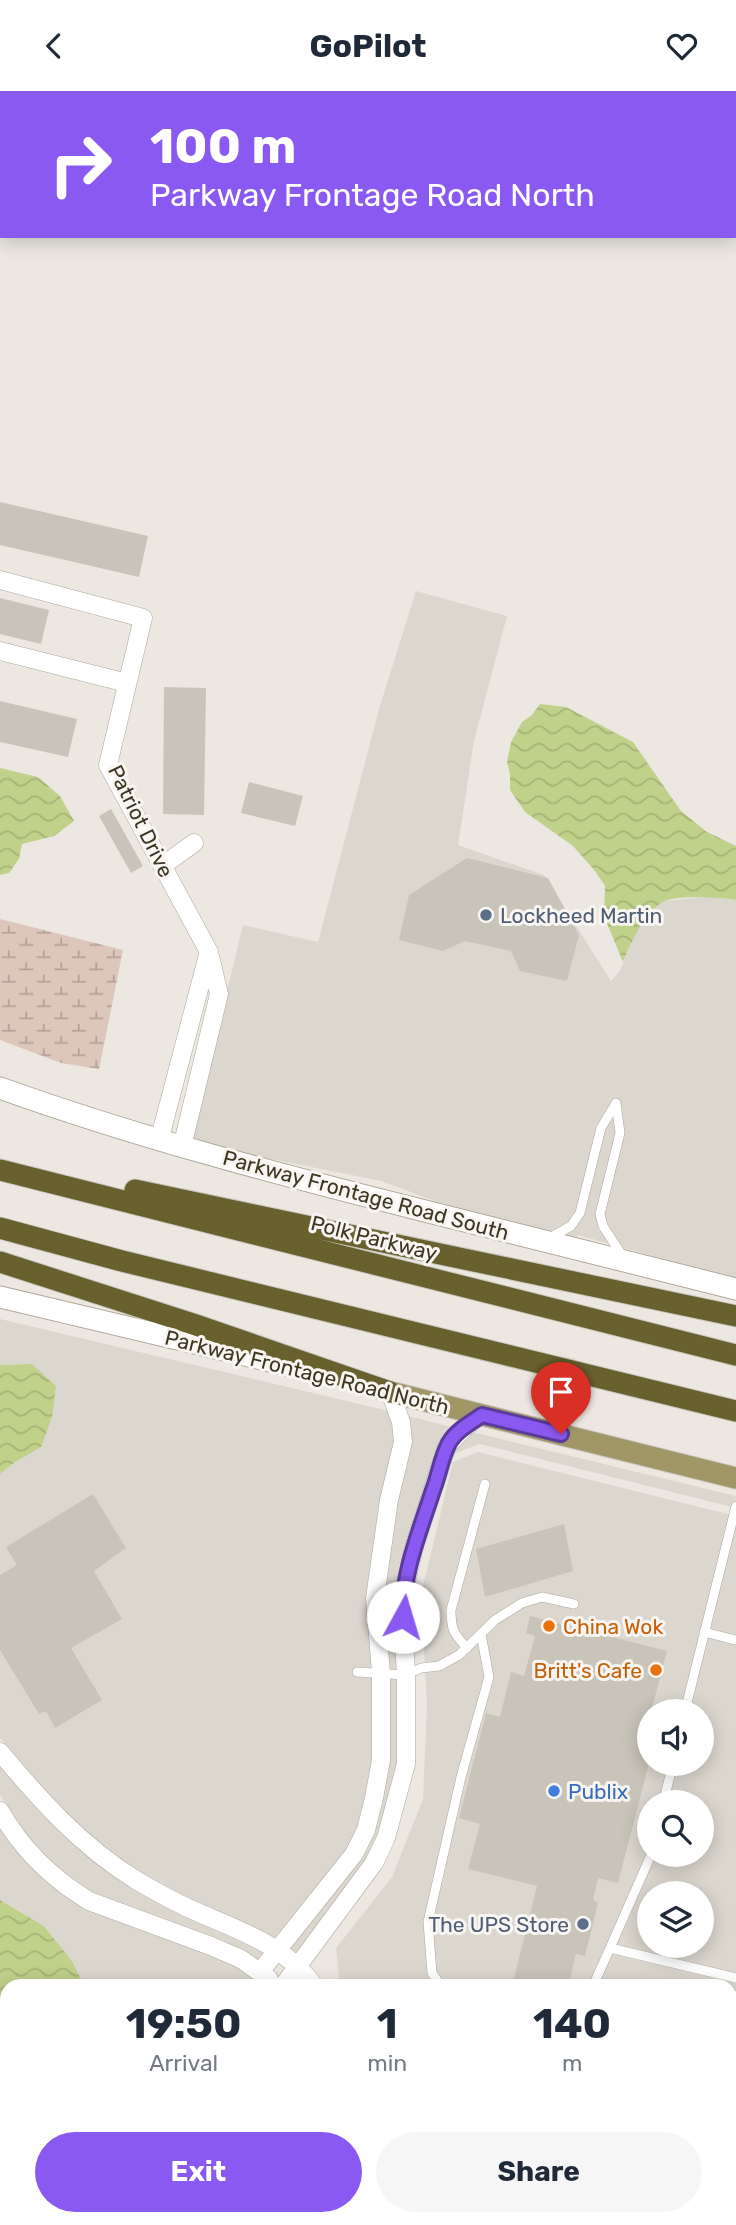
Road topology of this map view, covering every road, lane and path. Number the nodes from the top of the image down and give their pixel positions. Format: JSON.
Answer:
{"nodes":[{"id":1,"x":0,"y":580,"type":"edge"},
{"id":2,"x":0,"y":651,"type":"edge"},
{"id":3,"x":127,"y":683,"type":"junction"},
{"id":4,"x":194,"y":843,"type":"dead end"},
{"id":5,"x":162,"y":866,"type":"junction"},
{"id":6,"x":209,"y":952,"type":"junction"},
{"id":7,"x":0,"y":1088,"type":"edge"},
{"id":8,"x":159,"y":1141,"type":"junction"},
{"id":9,"x":182,"y":1147,"type":"junction"},
{"id":10,"x":0,"y":1163,"type":"edge"},
{"id":11,"x":0,"y":1170,"type":"edge"},
{"id":12,"x":0,"y":1229,"type":"edge"},
{"id":13,"x":542,"y":1241,"type":"junction"},
{"id":14,"x":626,"y":1261,"type":"junction"},
{"id":15,"x":0,"y":1262,"type":"edge"},
{"id":16,"x":736,"y":1289,"type":"edge"},
{"id":17,"x":0,"y":1297,"type":"edge"},
{"id":18,"x":736,"y":1316,"type":"edge"},
{"id":19,"x":736,"y":1355,"type":"edge"},
{"id":20,"x":390,"y":1392,"type":"junction"},
{"id":21,"x":736,"y":1411,"type":"edge"},
{"id":22,"x":482,"y":1415,"type":"junction"},
{"id":23,"x":736,"y":1478,"type":"edge"},
{"id":24,"x":485,"y":1484,"type":"dead end"},
{"id":25,"x":736,"y":1506,"type":"edge"},
{"id":26,"x":574,"y":1604,"type":"dead end"},
{"id":27,"x":704,"y":1632,"type":"junction"},
{"id":28,"x":481,"y":1634,"type":"junction"},
{"id":29,"x":735,"y":1640,"type":"edge"},
{"id":30,"x":467,"y":1648,"type":"junction"},
{"id":31,"x":357,"y":1672,"type":"dead end"},
{"id":32,"x":381,"y":1673,"type":"junction"},
{"id":33,"x":406,"y":1675,"type":"junction"},
{"id":34,"x":688,"y":1699,"type":"edge"},
{"id":35,"x":0,"y":1752,"type":"edge"},
{"id":36,"x":0,"y":1811,"type":"edge"},
{"id":37,"x":646,"y":1867,"type":"edge"},
{"id":38,"x":610,"y":1948,"type":"junction"},
{"id":39,"x":277,"y":1951,"type":"junction"},
{"id":40,"x":299,"y":1966,"type":"junction"},
{"id":41,"x":260,"y":1972,"type":"junction"},
{"id":42,"x":736,"y":1978,"type":"edge"},
{"id":43,"x":270,"y":1979,"type":"edge"},
{"id":44,"x":287,"y":1979,"type":"edge"},
{"id":45,"x":309,"y":1979,"type":"edge"},
{"id":46,"x":436,"y":1979,"type":"edge"},
{"id":47,"x":596,"y":1979,"type":"edge"}],
"edges":[{"from":1,"to":3,"type":"street","name":"Patriot Drive"},
{"from":2,"to":3,"type":"street"},
{"from":3,"to":5,"type":"street","name":"Patriot Drive"},
{"from":4,"to":5,"type":"street"},
{"from":5,"to":6,"type":"street","name":"Patriot Drive"},
{"from":6,"to":8,"type":"street"},
{"from":6,"to":9,"type":"street","name":"Patriot Drive"},
{"from":7,"to":8,"type":"main road","name":"Parkway Frontage Road South"},
{"from":8,"to":9,"type":"main road","name":"Parkway Frontage Road South"},
{"from":9,"to":13,"type":"main road","name":"Parkway Frontage Road South"},
{"from":10,"to":18,"type":"highway"},
{"from":11,"to":19,"type":"highway","name":"Polk Parkway"},
{"from":12,"to":21,"type":"highway"},
{"from":13,"to":14,"type":"main road","name":"Parkway Frontage Road South"},
{"from":13,"to":14,"type":"lane"},
{"from":14,"to":16,"type":"main road","name":"Parkway Frontage Road South"},
{"from":15,"to":20,"type":"highway"},
{"from":17,"to":20,"type":"main road","name":"Parkway Frontage Road North"},
{"from":20,"to":22,"type":"main road","name":"Parkway Frontage Road North"},
{"from":20,"to":32,"type":"street"},
{"from":22,"to":23,"type":"main road","name":"Parkway Frontage Road North"},
{"from":22,"to":33,"type":"street"},
{"from":24,"to":30,"type":"lane"},
{"from":25,"to":27,"type":"lane"},
{"from":26,"to":28,"type":"lane"},
{"from":27,"to":29,"type":"lane"},
{"from":27,"to":34,"type":"lane"},
{"from":28,"to":30,"type":"lane"},
{"from":28,"to":46,"type":"lane"},
{"from":30,"to":33,"type":"lane"},
{"from":31,"to":32,"type":"lane"},
{"from":32,"to":33,"type":"lane"},
{"from":32,"to":39,"type":"street"},
{"from":33,"to":40,"type":"street"},
{"from":35,"to":39,"type":"street"},
{"from":36,"to":41,"type":"street"},
{"from":37,"to":38,"type":"lane"},
{"from":38,"to":42,"type":"lane"},
{"from":38,"to":47,"type":"lane"},
{"from":39,"to":40,"type":"street"},
{"from":39,"to":41,"type":"street"},
{"from":40,"to":44,"type":"street"},
{"from":40,"to":45,"type":"street"},
{"from":41,"to":43,"type":"street"}]}
